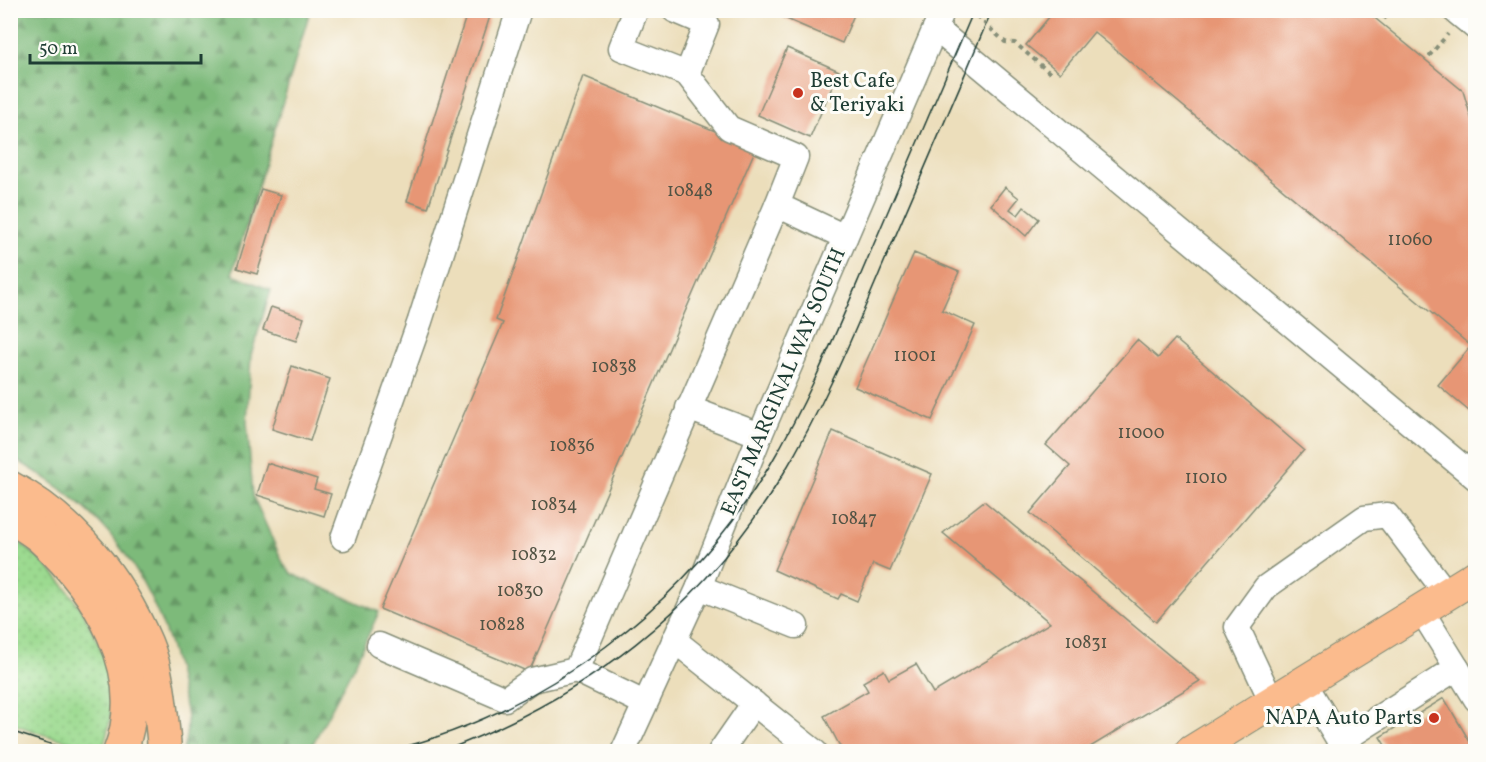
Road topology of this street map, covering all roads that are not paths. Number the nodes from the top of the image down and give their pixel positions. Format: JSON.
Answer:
{"nodes":[{"id":1,"x":519,"y":10,"type":"edge"},
{"id":2,"x":636,"y":10,"type":"edge"},
{"id":3,"x":674,"y":10,"type":"edge"},
{"id":4,"x":940,"y":15,"type":"edge"},
{"id":5,"x":687,"y":74,"type":"junction"},
{"id":6,"x":777,"y":205,"type":"junction"},
{"id":7,"x":845,"y":237,"type":"junction"},
{"id":8,"x":688,"y":408,"type":"junction"},
{"id":9,"x":760,"y":435,"type":"junction"},
{"id":10,"x":1476,"y":478,"type":"edge"},
{"id":11,"x":10,"y":488,"type":"edge"},
{"id":12,"x":10,"y":516,"type":"edge"},
{"id":13,"x":343,"y":537,"type":"dead end"},
{"id":14,"x":1476,"y":576,"type":"edge"},
{"id":15,"x":699,"y":587,"type":"junction"},
{"id":16,"x":1434,"y":602,"type":"junction"},
{"id":17,"x":796,"y":626,"type":"dead end"},
{"id":18,"x":674,"y":640,"type":"junction"},
{"id":19,"x":379,"y":645,"type":"dead end"},
{"id":20,"x":1457,"y":668,"type":"junction"},
{"id":21,"x":576,"y":670,"type":"junction"},
{"id":22,"x":1304,"y":682,"type":"junction"},
{"id":23,"x":1476,"y":699,"type":"edge"},
{"id":24,"x":1272,"y":702,"type":"junction"},
{"id":25,"x":644,"y":703,"type":"junction"},
{"id":26,"x":754,"y":703,"type":"junction"},
{"id":27,"x":1343,"y":747,"type":"edge"},
{"id":28,"x":120,"y":752,"type":"edge"},
{"id":29,"x":163,"y":752,"type":"edge"},
{"id":30,"x":623,"y":752,"type":"edge"},
{"id":31,"x":720,"y":752,"type":"edge"},
{"id":32,"x":815,"y":752,"type":"edge"},
{"id":33,"x":1191,"y":752,"type":"edge"}],
"edges":[{"from":1,"to":13,"type":"street"},
{"from":2,"to":5,"type":"street"},
{"from":3,"to":5,"type":"street"},
{"from":4,"to":7,"type":"street","name":"EAST MARGINAL WAY SOUTH"},
{"from":4,"to":10,"type":"street"},
{"from":5,"to":6,"type":"street"},
{"from":6,"to":7,"type":"street"},
{"from":6,"to":8,"type":"street"},
{"from":7,"to":9,"type":"street","name":"EAST MARGINAL WAY SOUTH"},
{"from":8,"to":9,"type":"street"},
{"from":8,"to":21,"type":"street"},
{"from":9,"to":15,"type":"street","name":"EAST MARGINAL WAY SOUTH"},
{"from":11,"to":29,"type":"highway"},
{"from":12,"to":28,"type":"highway"},
{"from":14,"to":16,"type":"main road"},
{"from":15,"to":17,"type":"street"},
{"from":15,"to":18,"type":"street","name":"EAST MARGINAL WAY SOUTH"},
{"from":16,"to":20,"type":"street"},
{"from":16,"to":22,"type":"main road"},
{"from":16,"to":24,"type":"street"},
{"from":18,"to":25,"type":"street","name":"EAST MARGINAL WAY SOUTH"},
{"from":18,"to":26,"type":"street"},
{"from":19,"to":21,"type":"street"},
{"from":20,"to":23,"type":"street"},
{"from":20,"to":27,"type":"street"},
{"from":21,"to":25,"type":"street"},
{"from":22,"to":24,"type":"main road"},
{"from":22,"to":27,"type":"street"},
{"from":24,"to":33,"type":"main road"},
{"from":25,"to":30,"type":"street","name":"EAST MARGINAL WAY SOUTH"},
{"from":26,"to":31,"type":"street"},
{"from":26,"to":32,"type":"street"}]}
